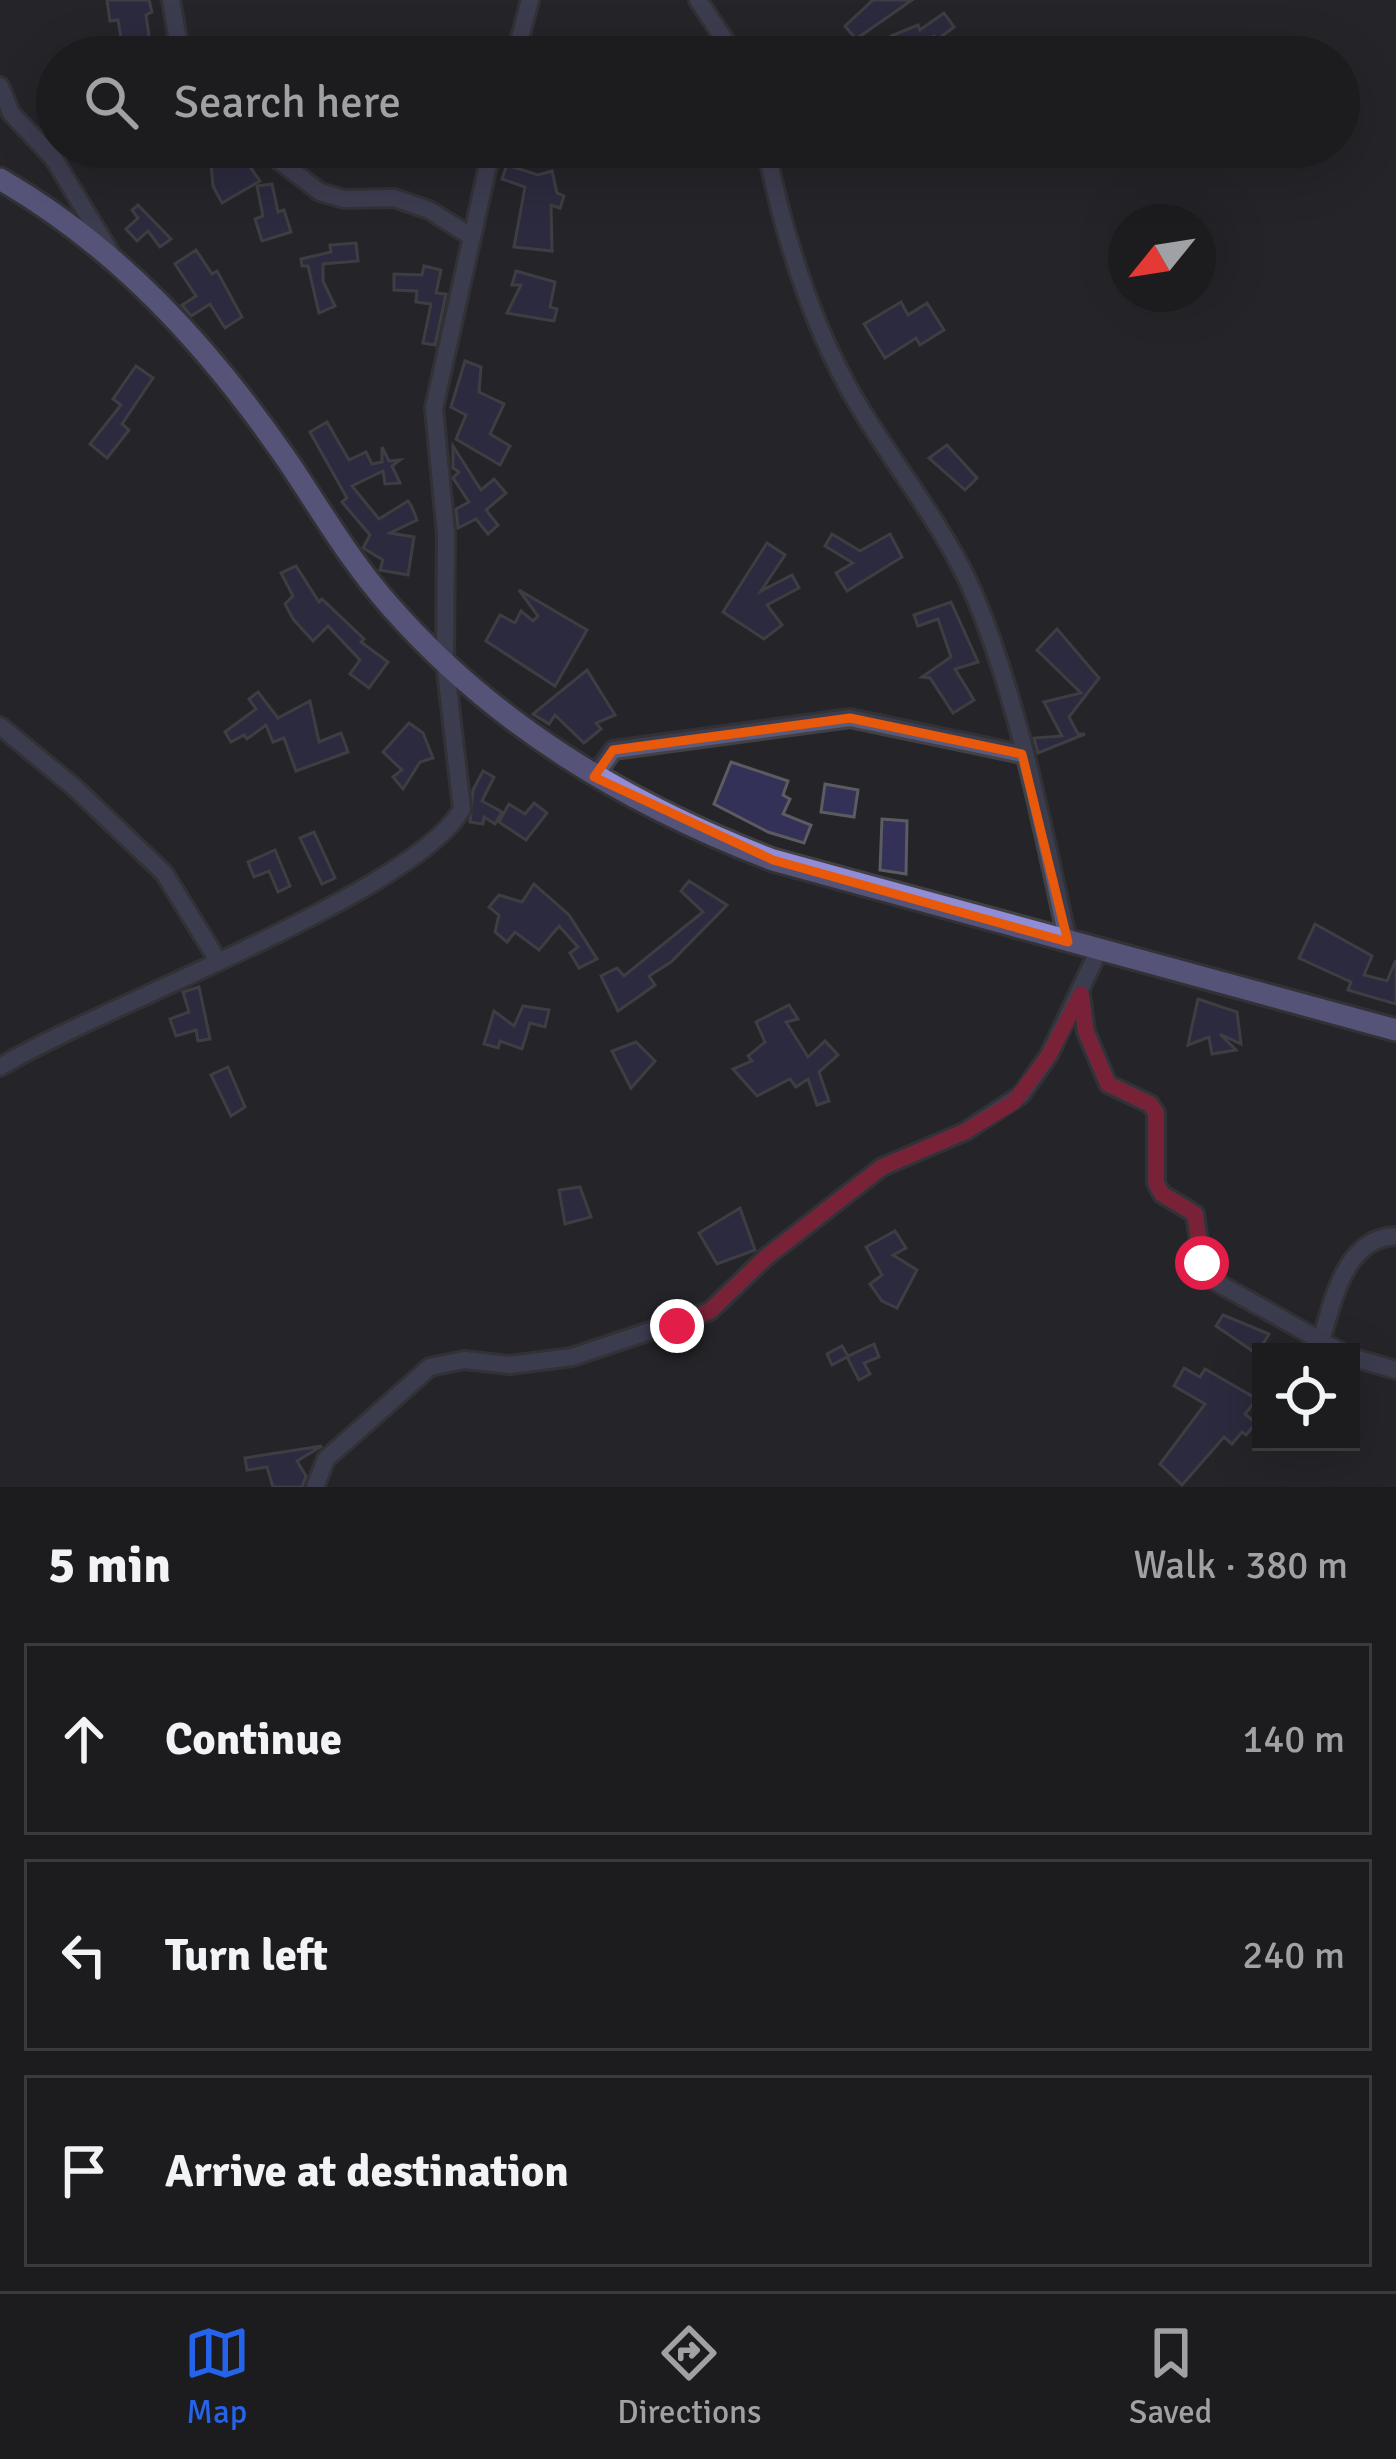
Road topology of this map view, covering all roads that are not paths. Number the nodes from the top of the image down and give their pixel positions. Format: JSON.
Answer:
{"nodes":[{"id":1,"x":171,"y":0,"type":"edge"},
{"id":2,"x":530,"y":0,"type":"edge"},
{"id":3,"x":698,"y":0,"type":"edge"},
{"id":4,"x":177,"y":36,"type":"edge"},
{"id":5,"x":521,"y":36,"type":"edge"},
{"id":6,"x":722,"y":36,"type":"edge"},
{"id":7,"x":0,"y":86,"type":"edge"},
{"id":8,"x":36,"y":140,"type":"edge"},
{"id":9,"x":59,"y":168,"type":"edge"},
{"id":10,"x":289,"y":168,"type":"edge"},
{"id":11,"x":487,"y":168,"type":"edge"},
{"id":12,"x":772,"y":168,"type":"edge"},
{"id":13,"x":0,"y":179,"type":"edge"},
{"id":14,"x":470,"y":235,"type":"junction"},
{"id":15,"x":114,"y":258,"type":"junction"},
{"id":16,"x":445,"y":662,"type":"junction"},
{"id":17,"x":0,"y":726,"type":"edge"},
{"id":18,"x":1022,"y":754,"type":"junction"},
{"id":19,"x":594,"y":777,"type":"junction"},
{"id":20,"x":1068,"y":942,"type":"junction"},
{"id":21,"x":1099,"y":950,"type":"junction"},
{"id":22,"x":217,"y":959,"type":"junction"},
{"id":23,"x":1081,"y":994,"type":"junction"},
{"id":24,"x":1396,"y":1030,"type":"edge"},
{"id":25,"x":0,"y":1067,"type":"edge"},
{"id":26,"x":1396,"y":1236,"type":"edge"},
{"id":27,"x":1321,"y":1340,"type":"junction"},
{"id":28,"x":1326,"y":1343,"type":"edge"},
{"id":29,"x":1360,"y":1360,"type":"edge"},
{"id":30,"x":1396,"y":1370,"type":"edge"},
{"id":31,"x":315,"y":1487,"type":"edge"}],
"edges":[{"from":1,"to":4,"type":"street"},
{"from":2,"to":5,"type":"street"},
{"from":3,"to":6,"type":"street"},
{"from":7,"to":8,"type":"street"},
{"from":9,"to":15,"type":"street"},
{"from":10,"to":14,"type":"street"},
{"from":11,"to":14,"type":"street"},
{"from":12,"to":18,"type":"street"},
{"from":13,"to":15,"type":"main road"},
{"from":14,"to":16,"type":"street"},
{"from":15,"to":16,"type":"main road"},
{"from":16,"to":19,"type":"main road"},
{"from":16,"to":22,"type":"street"},
{"from":17,"to":22,"type":"street"},
{"from":18,"to":19,"type":"street"},
{"from":18,"to":20,"type":"street"},
{"from":19,"to":20,"type":"main road"},
{"from":20,"to":21,"type":"main road"},
{"from":21,"to":23,"type":"street"},
{"from":21,"to":24,"type":"main road"},
{"from":22,"to":25,"type":"street"},
{"from":23,"to":27,"type":"street"},
{"from":23,"to":31,"type":"street"},
{"from":26,"to":27,"type":"street"},
{"from":27,"to":28,"type":"street"},
{"from":29,"to":30,"type":"street"}]}
